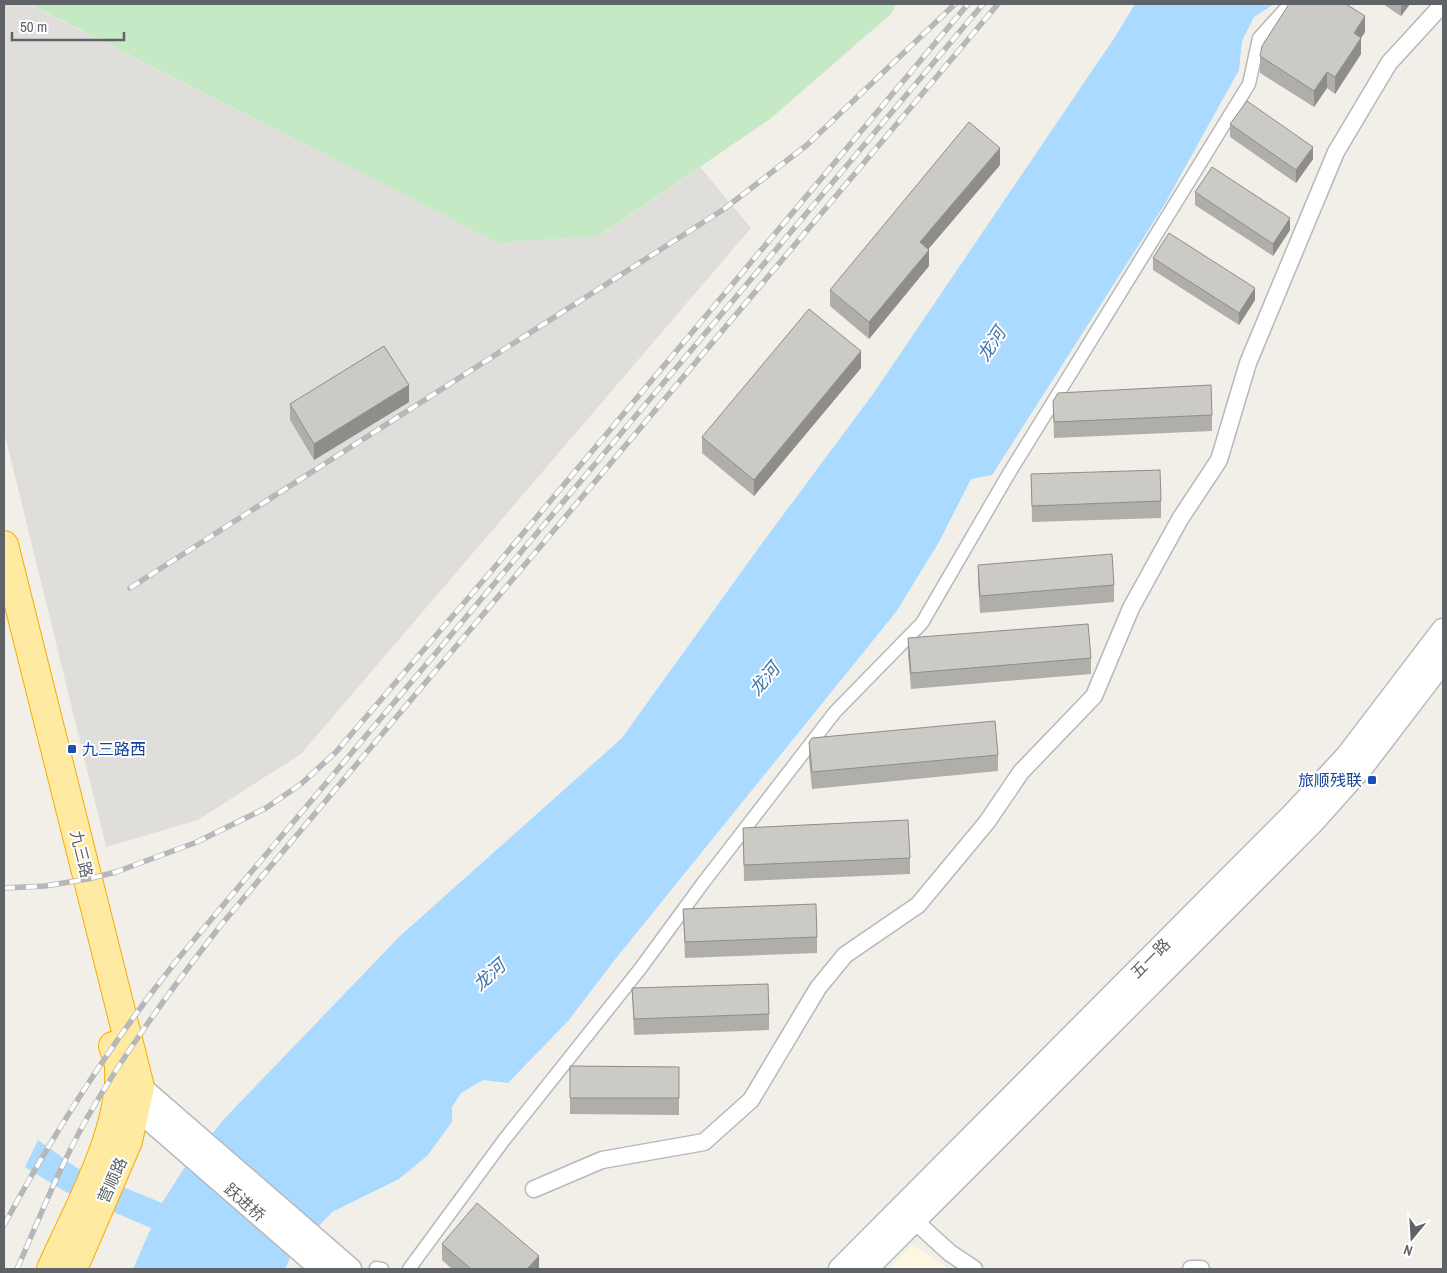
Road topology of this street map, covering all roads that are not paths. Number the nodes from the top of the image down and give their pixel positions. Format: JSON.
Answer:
{"nodes":[{"id":1,"x":1443,"y":4,"type":"edge"},
{"id":2,"x":1289,"y":5,"type":"edge"},
{"id":3,"x":4,"y":545,"type":"edge"},
{"id":4,"x":4,"y":616,"type":"edge"},
{"id":5,"x":1443,"y":630,"type":"edge"},
{"id":6,"x":1439,"y":659,"type":"edge"},
{"id":7,"x":132,"y":1096,"type":"junction"},
{"id":8,"x":534,"y":1189,"type":"dead end"},
{"id":9,"x":90,"y":1205,"type":"junction"},
{"id":10,"x":907,"y":1215,"type":"junction"},
{"id":11,"x":311,"y":1248,"type":"junction"},
{"id":12,"x":51,"y":1269,"type":"edge"},
{"id":13,"x":72,"y":1269,"type":"edge"},
{"id":14,"x":322,"y":1269,"type":"edge"},
{"id":15,"x":350,"y":1269,"type":"edge"},
{"id":16,"x":409,"y":1269,"type":"edge"},
{"id":17,"x":840,"y":1269,"type":"edge"},
{"id":18,"x":866,"y":1269,"type":"edge"},
{"id":19,"x":974,"y":1269,"type":"edge"},
{"id":20,"x":1192,"y":1269,"type":"edge"},
{"id":21,"x":1201,"y":1269,"type":"edge"}],
"edges":[{"from":1,"to":8,"type":"street"},
{"from":2,"to":16,"type":"street"},
{"from":3,"to":7,"type":"highway","name":"九三路"},
{"from":4,"to":7,"type":"highway","name":"九三路"},
{"from":5,"to":6,"type":"main road","name":"五一路"},
{"from":6,"to":10,"type":"main road","name":"五一路"},
{"from":7,"to":9,"type":"highway","name":"营顺路"},
{"from":7,"to":11,"type":"main road","name":"跃进桥"},
{"from":9,"to":12,"type":"highway","name":"营顺路"},
{"from":9,"to":13,"type":"highway","name":"营顺路"},
{"from":10,"to":17,"type":"main road","name":"五一路"},
{"from":10,"to":18,"type":"main road","name":"五一路"},
{"from":10,"to":19,"type":"street"},
{"from":11,"to":14,"type":"main road"},
{"from":11,"to":15,"type":"main road"},
{"from":20,"to":21,"type":"street"}]}
